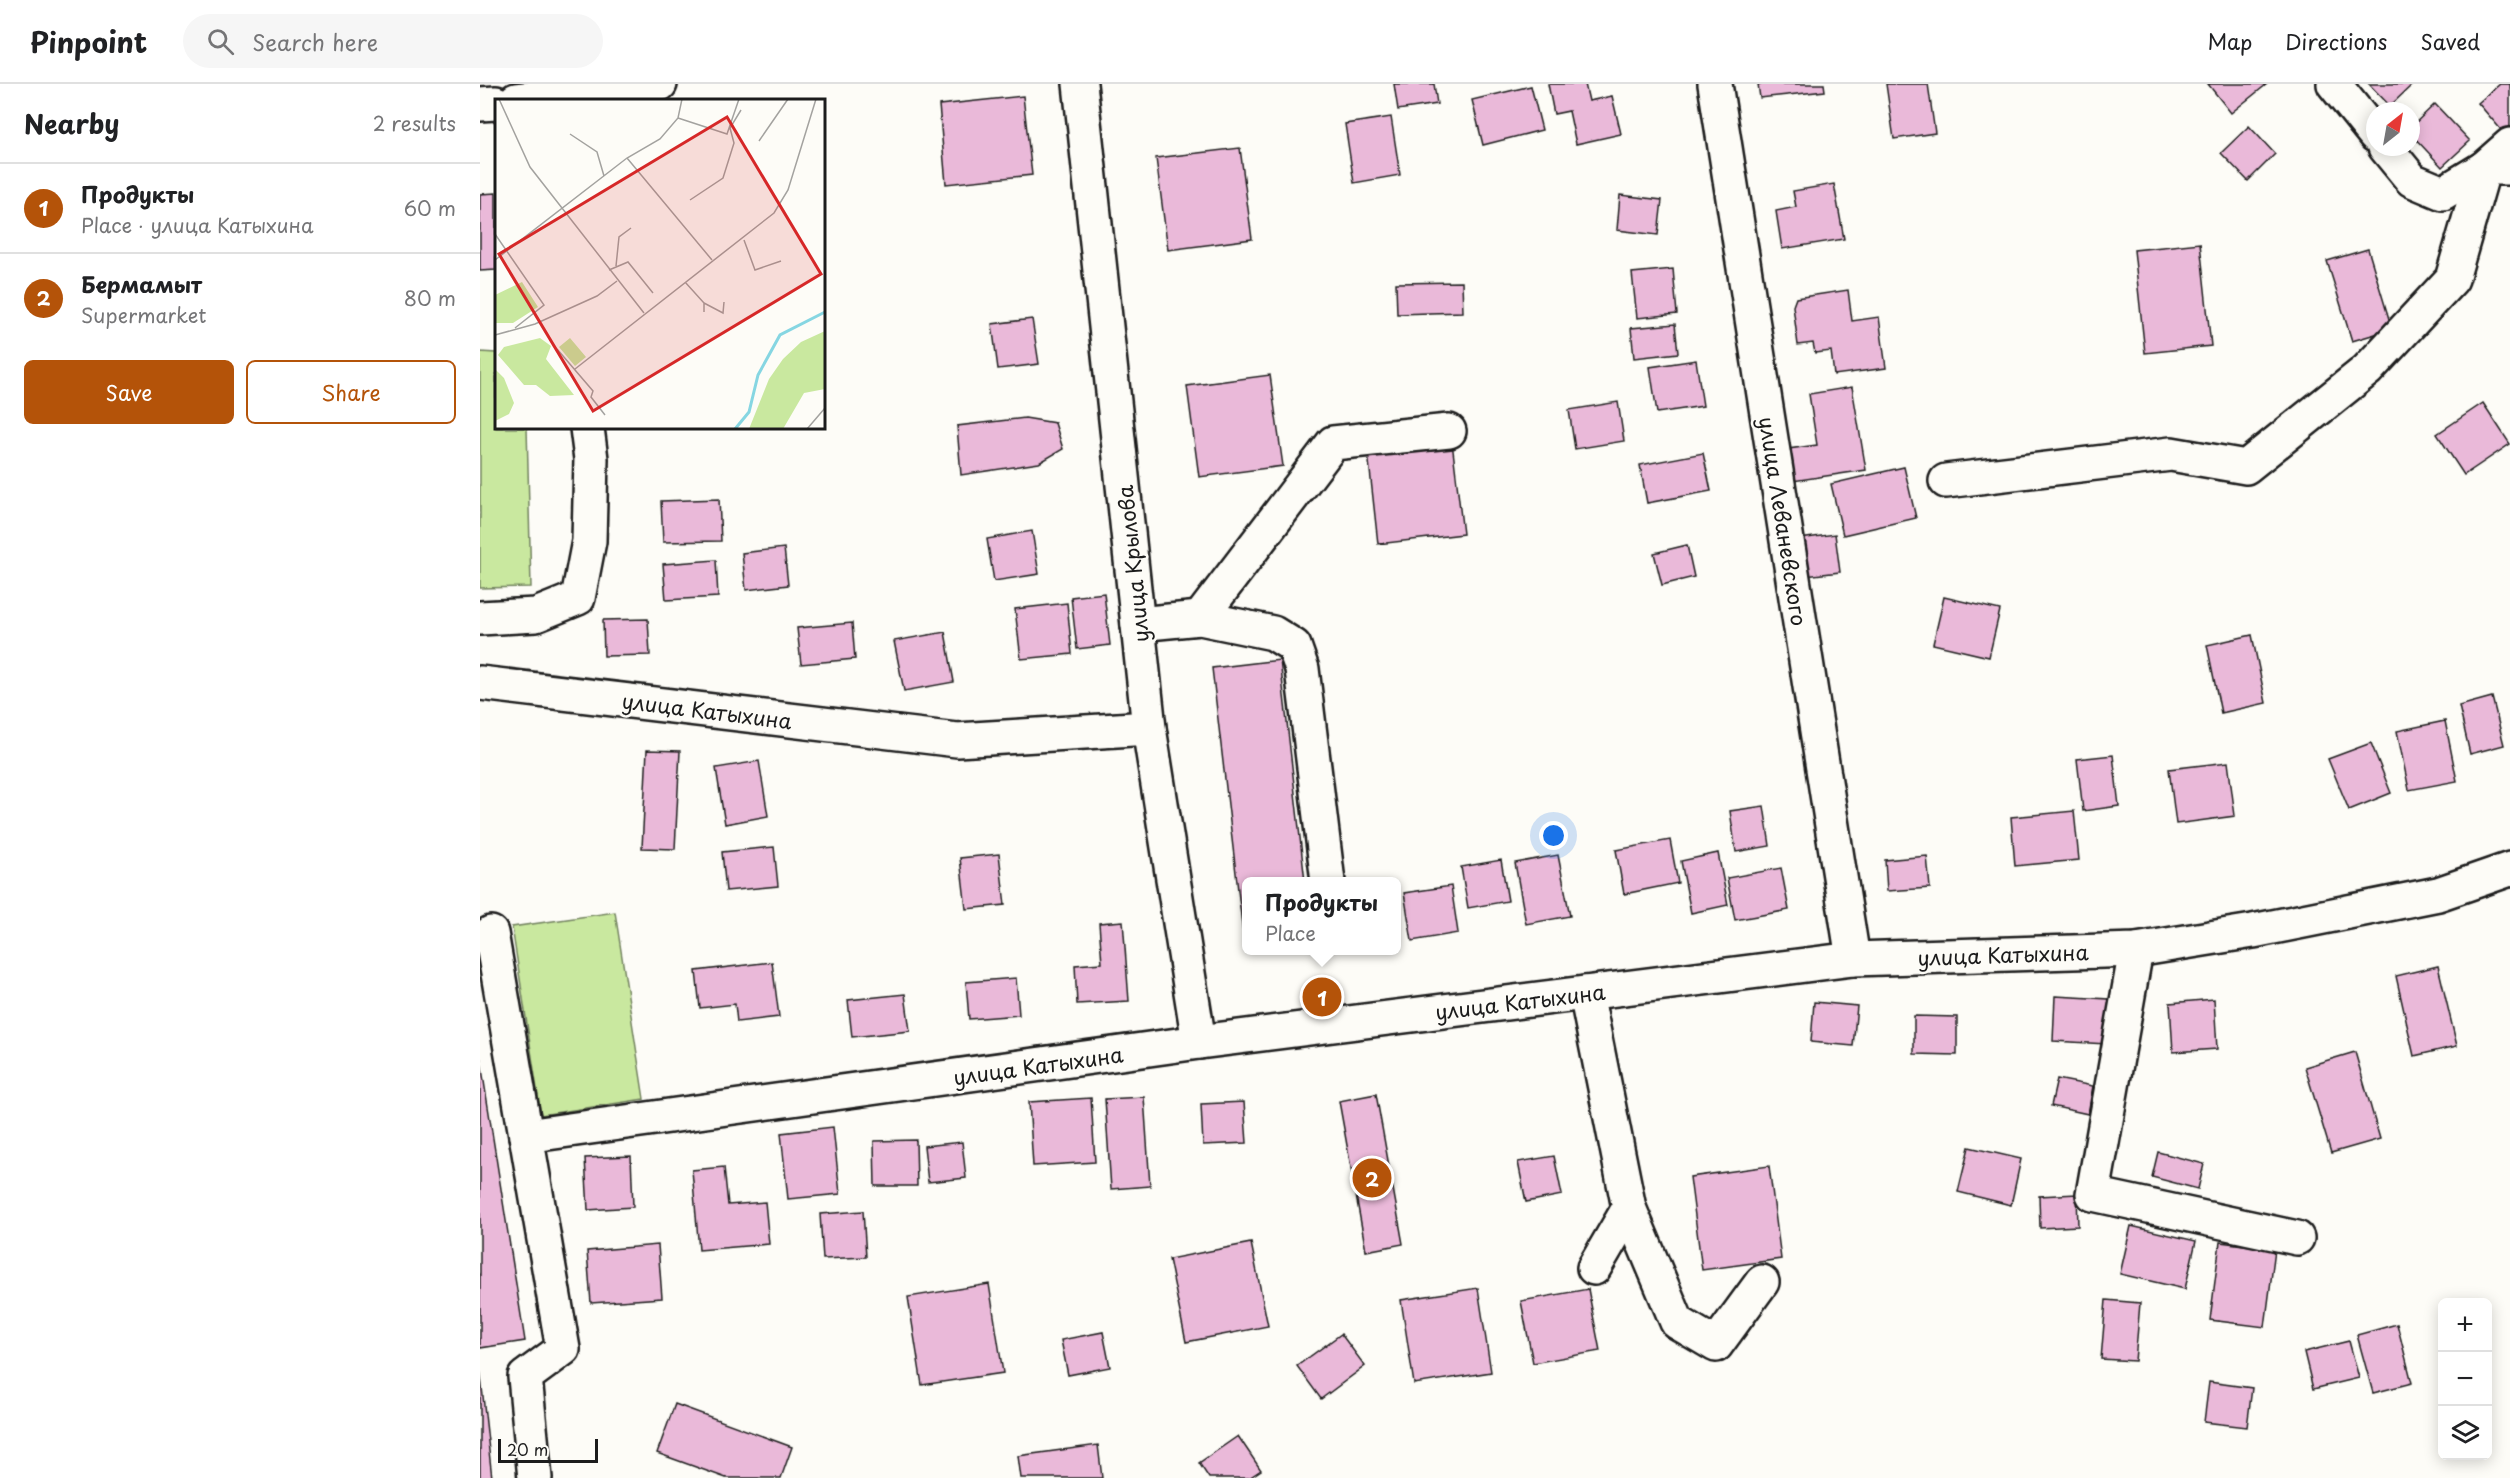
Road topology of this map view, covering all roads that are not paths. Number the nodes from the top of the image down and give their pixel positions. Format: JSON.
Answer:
{"nodes":[{"id":1,"x":660,"y":84,"type":"edge"},
{"id":2,"x":1080,"y":84,"type":"edge"},
{"id":3,"x":1715,"y":84,"type":"edge"},
{"id":4,"x":2334,"y":84,"type":"edge"},
{"id":5,"x":551,"y":94,"type":"edge"},
{"id":6,"x":522,"y":99,"type":"edge"},
{"id":7,"x":495,"y":103,"type":"edge"},
{"id":8,"x":480,"y":104,"type":"edge"},
{"id":9,"x":2366,"y":124,"type":"edge"},
{"id":10,"x":2510,"y":145,"type":"edge"},
{"id":11,"x":2392,"y":156,"type":"edge"},
{"id":12,"x":2497,"y":168,"type":"edge"},
{"id":13,"x":587,"y":429,"type":"edge"},
{"id":14,"x":1449,"y":431,"type":"dead end"},
{"id":15,"x":1946,"y":481,"type":"dead end"},
{"id":16,"x":480,"y":618,"type":"edge"},
{"id":17,"x":1200,"y":618,"type":"junction"},
{"id":18,"x":1138,"y":624,"type":"junction"},
{"id":19,"x":480,"y":683,"type":"edge"},
{"id":20,"x":1149,"y":728,"type":"junction"},
{"id":21,"x":2510,"y":869,"type":"edge"},
{"id":22,"x":1327,"y":877,"type":"edge"},
{"id":23,"x":491,"y":933,"type":"dead end"},
{"id":24,"x":2136,"y":950,"type":"junction"},
{"id":25,"x":1853,"y":958,"type":"junction"},
{"id":26,"x":1586,"y":993,"type":"junction"},
{"id":27,"x":1200,"y":1042,"type":"junction"},
{"id":28,"x":526,"y":1136,"type":"junction"},
{"id":29,"x":1629,"y":1208,"type":"junction"},
{"id":30,"x":2297,"y":1238,"type":"dead end"},
{"id":31,"x":1594,"y":1268,"type":"dead end"},
{"id":32,"x":1762,"y":1282,"type":"dead end"},
{"id":33,"x":534,"y":1478,"type":"edge"}],
"edges":[{"from":1,"to":5,"type":"street"},
{"from":2,"to":18,"type":"street","name":"улица Крылова"},
{"from":3,"to":25,"type":"street","name":"улица Леваневского"},
{"from":4,"to":9,"type":"street"},
{"from":5,"to":6,"type":"street"},
{"from":7,"to":8,"type":"street"},
{"from":10,"to":12,"type":"street"},
{"from":11,"to":12,"type":"street"},
{"from":12,"to":15,"type":"street"},
{"from":13,"to":16,"type":"street"},
{"from":14,"to":17,"type":"street"},
{"from":17,"to":18,"type":"street"},
{"from":17,"to":22,"type":"street"},
{"from":18,"to":20,"type":"street","name":"улица Крылова"},
{"from":19,"to":20,"type":"street","name":"улица Катыхина"},
{"from":20,"to":27,"type":"street","name":"улица Крылова"},
{"from":21,"to":24,"type":"street","name":"улица Катыхина"},
{"from":23,"to":28,"type":"street"},
{"from":24,"to":25,"type":"street","name":"улица Катыхина"},
{"from":24,"to":30,"type":"street"},
{"from":25,"to":26,"type":"street","name":"улица Катыхина"},
{"from":26,"to":27,"type":"street","name":"улица Катыхина"},
{"from":26,"to":29,"type":"street"},
{"from":27,"to":28,"type":"street","name":"улица Катыхина"},
{"from":28,"to":33,"type":"street"},
{"from":29,"to":31,"type":"street"},
{"from":29,"to":32,"type":"street"}]}
